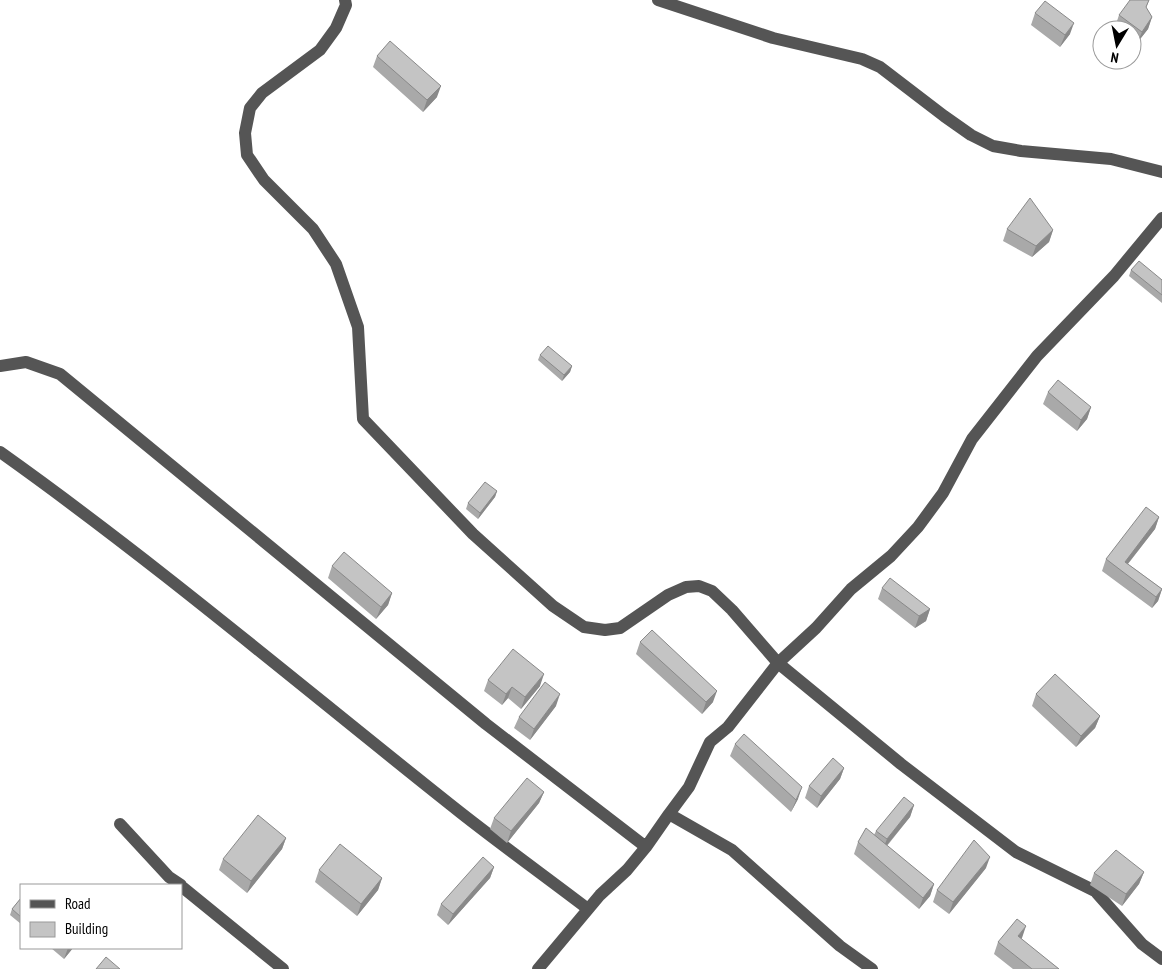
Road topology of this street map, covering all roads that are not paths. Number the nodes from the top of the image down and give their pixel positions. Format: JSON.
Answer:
{"nodes":[{"id":1,"x":345,"y":0,"type":"edge"},
{"id":2,"x":658,"y":0,"type":"edge"},
{"id":3,"x":1162,"y":172,"type":"edge"},
{"id":4,"x":1162,"y":218,"type":"edge"},
{"id":5,"x":0,"y":366,"type":"edge"},
{"id":6,"x":0,"y":452,"type":"edge"},
{"id":7,"x":778,"y":663,"type":"junction"},
{"id":8,"x":669,"y":814,"type":"junction"},
{"id":9,"x":120,"y":824,"type":"dead end"},
{"id":10,"x":646,"y":847,"type":"junction"},
{"id":11,"x":180,"y":884,"type":"edge"},
{"id":12,"x":182,"y":886,"type":"edge"},
{"id":13,"x":588,"y":909,"type":"junction"},
{"id":14,"x":1162,"y":959,"type":"edge"},
{"id":15,"x":283,"y":969,"type":"edge"},
{"id":16,"x":538,"y":969,"type":"edge"},
{"id":17,"x":872,"y":969,"type":"edge"}],
"edges":[{"from":1,"to":7,"type":"street"},
{"from":2,"to":3,"type":"street"},
{"from":4,"to":7,"type":"street"},
{"from":5,"to":10,"type":"street"},
{"from":6,"to":13,"type":"street"},
{"from":7,"to":8,"type":"street"},
{"from":7,"to":14,"type":"street"},
{"from":8,"to":10,"type":"street"},
{"from":8,"to":17,"type":"street"},
{"from":9,"to":11,"type":"street"},
{"from":10,"to":13,"type":"street"},
{"from":12,"to":15,"type":"street"},
{"from":13,"to":16,"type":"street"}]}
